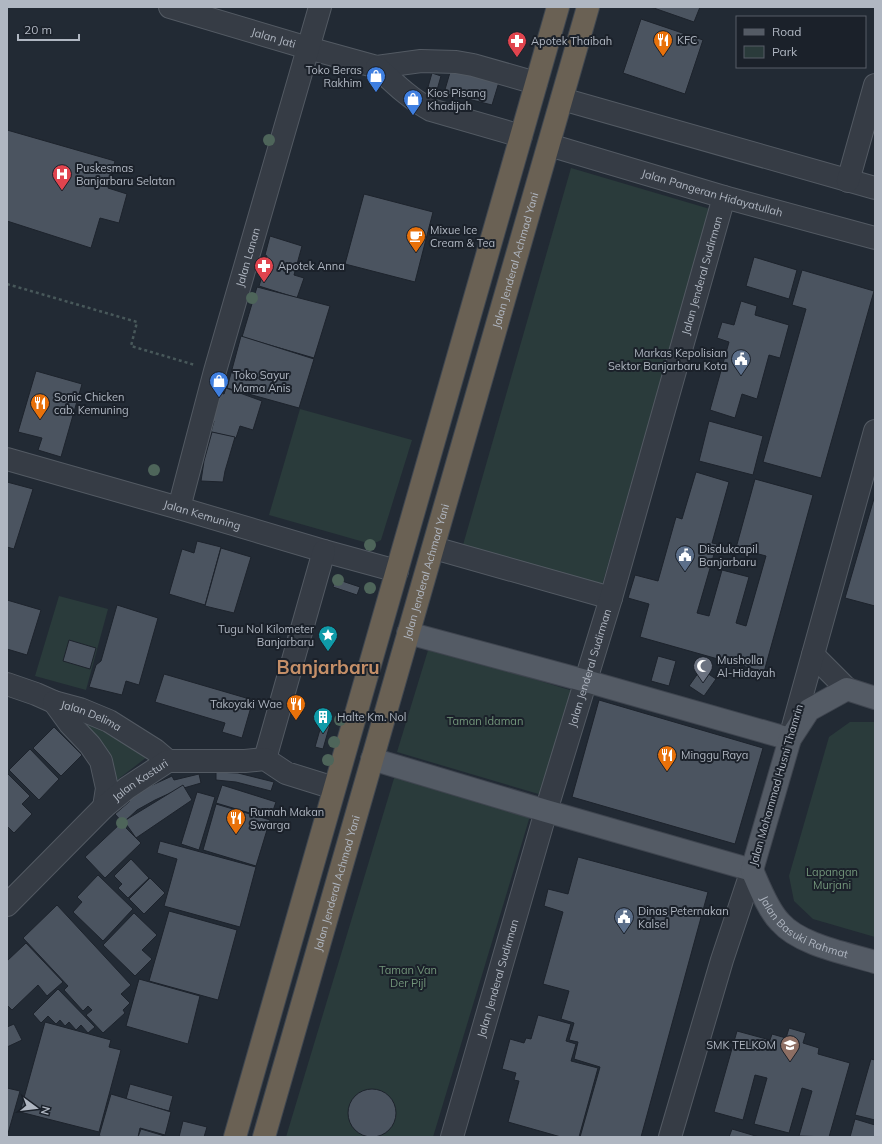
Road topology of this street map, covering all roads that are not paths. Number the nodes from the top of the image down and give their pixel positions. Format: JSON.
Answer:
{"nodes":[{"id":1,"x":170,"y":7,"type":"edge"},
{"id":2,"x":320,"y":7,"type":"edge"},
{"id":3,"x":558,"y":7,"type":"edge"},
{"id":4,"x":588,"y":7,"type":"edge"},
{"id":5,"x":308,"y":48,"type":"junction"},
{"id":6,"x":377,"y":67,"type":"junction"},
{"id":7,"x":536,"y":83,"type":"junction"},
{"id":8,"x":875,"y":85,"type":"edge"},
{"id":9,"x":562,"y":99,"type":"junction"},
{"id":10,"x":521,"y":136,"type":"junction"},
{"id":11,"x":549,"y":145,"type":"junction"},
{"id":12,"x":848,"y":180,"type":"junction"},
{"id":13,"x":875,"y":188,"type":"edge"},
{"id":14,"x":724,"y":197,"type":"junction"},
{"id":15,"x":875,"y":238,"type":"edge"},
{"id":16,"x":470,"y":316,"type":"junction"},
{"id":17,"x":498,"y":324,"type":"junction"},
{"id":18,"x":875,"y":431,"type":"edge"},
{"id":19,"x":7,"y":459,"type":"edge"},
{"id":20,"x":180,"y":508,"type":"junction"},
{"id":21,"x":434,"y":548,"type":"junction"},
{"id":22,"x":324,"y":551,"type":"junction"},
{"id":23,"x":397,"y":571,"type":"junction"},
{"id":24,"x":611,"y":598,"type":"junction"},
{"id":25,"x":408,"y":633,"type":"junction"},
{"id":26,"x":813,"y":655,"type":"junction"},
{"id":27,"x":586,"y":681,"type":"junction"},
{"id":28,"x":7,"y":684,"type":"edge"},
{"id":29,"x":847,"y":689,"type":"junction"},
{"id":30,"x":875,"y":698,"type":"edge"},
{"id":31,"x":54,"y":702,"type":"junction"},
{"id":32,"x":790,"y":739,"type":"junction"},
{"id":33,"x":265,"y":759,"type":"junction"},
{"id":34,"x":372,"y":759,"type":"junction"},
{"id":35,"x":168,"y":761,"type":"junction"},
{"id":36,"x":334,"y":788,"type":"junction"},
{"id":37,"x":104,"y":807,"type":"junction"},
{"id":38,"x":546,"y":812,"type":"junction"},
{"id":39,"x":752,"y":870,"type":"junction"},
{"id":40,"x":7,"y":905,"type":"edge"},
{"id":41,"x":875,"y":962,"type":"edge"},
{"id":42,"x":234,"y":1137,"type":"edge"},
{"id":43,"x":264,"y":1137,"type":"edge"},
{"id":44,"x":452,"y":1137,"type":"edge"},
{"id":45,"x":670,"y":1137,"type":"edge"}],
"edges":[{"from":1,"to":5,"type":"street","name":"Jalan Jati"},
{"from":2,"to":5,"type":"street","name":"Jalan Lanan"},
{"from":3,"to":7,"type":"highway"},
{"from":4,"to":9,"type":"highway","name":"Jalan Jenderal Achmad Yani"},
{"from":5,"to":6,"type":"street","name":"Jalan Jati"},
{"from":5,"to":20,"type":"street","name":"Jalan Lanan"},
{"from":6,"to":7,"type":"street","name":"Jalan Jati"},
{"from":6,"to":10,"type":"street","name":"Jalan Jati"},
{"from":7,"to":10,"type":"highway"},
{"from":8,"to":12,"type":"street"},
{"from":9,"to":11,"type":"highway","name":"Jalan Jenderal Achmad Yani"},
{"from":9,"to":12,"type":"street"},
{"from":10,"to":16,"type":"highway"},
{"from":11,"to":14,"type":"street","name":"Jalan Pangeran Hidayatullah"},
{"from":11,"to":17,"type":"highway","name":"Jalan Jenderal Achmad Yani"},
{"from":12,"to":13,"type":"street"},
{"from":14,"to":15,"type":"street","name":"Jalan Pangeran Hidayatullah"},
{"from":14,"to":24,"type":"street","name":"Jalan Jenderal Sudirman"},
{"from":16,"to":17,"type":"highway"},
{"from":16,"to":23,"type":"highway"},
{"from":17,"to":21,"type":"highway","name":"Jalan Jenderal Achmad Yani"},
{"from":18,"to":26,"type":"street","name":"Jalan Mohammad Husni Thamrin"},
{"from":19,"to":20,"type":"street","name":"Jalan Kemuning"},
{"from":20,"to":22,"type":"street","name":"Jalan Kemuning"},
{"from":21,"to":24,"type":"street"},
{"from":21,"to":25,"type":"highway","name":"Jalan Jenderal Achmad Yani"},
{"from":22,"to":23,"type":"street","name":"Jalan Kemuning"},
{"from":22,"to":33,"type":"street"},
{"from":23,"to":36,"type":"highway"},
{"from":24,"to":27,"type":"street","name":"Jalan Jenderal Sudirman"},
{"from":25,"to":27,"type":"main road"},
{"from":25,"to":34,"type":"highway","name":"Jalan Jenderal Achmad Yani"},
{"from":26,"to":29,"type":"street"},
{"from":26,"to":32,"type":"street","name":"Jalan Mohammad Husni Thamrin"},
{"from":27,"to":32,"type":"main road"},
{"from":27,"to":38,"type":"street","name":"Jalan Jenderal Sudirman"},
{"from":28,"to":31,"type":"street","name":"Jalan Delima"},
{"from":29,"to":30,"type":"main road"},
{"from":29,"to":32,"type":"main road"},
{"from":31,"to":35,"type":"street","name":"Jalan Delima"},
{"from":31,"to":37,"type":"street"},
{"from":32,"to":39,"type":"main road","name":"Jalan Mohammad Husni Thamrin"},
{"from":33,"to":35,"type":"street","name":"Jalan Kasturi"},
{"from":33,"to":36,"type":"street"},
{"from":34,"to":38,"type":"main road"},
{"from":34,"to":43,"type":"highway","name":"Jalan Jenderal Achmad Yani"},
{"from":35,"to":37,"type":"street","name":"Jalan Kasturi"},
{"from":36,"to":42,"type":"highway"},
{"from":37,"to":40,"type":"street","name":"Jalan Kasturi"},
{"from":38,"to":39,"type":"main road"},
{"from":38,"to":44,"type":"street","name":"Jalan Jenderal Sudirman"},
{"from":39,"to":41,"type":"main road","name":"Jalan Basuki Rahmat"},
{"from":39,"to":45,"type":"street","name":"Jalan Mohammad Husni Thamrin"}]}
